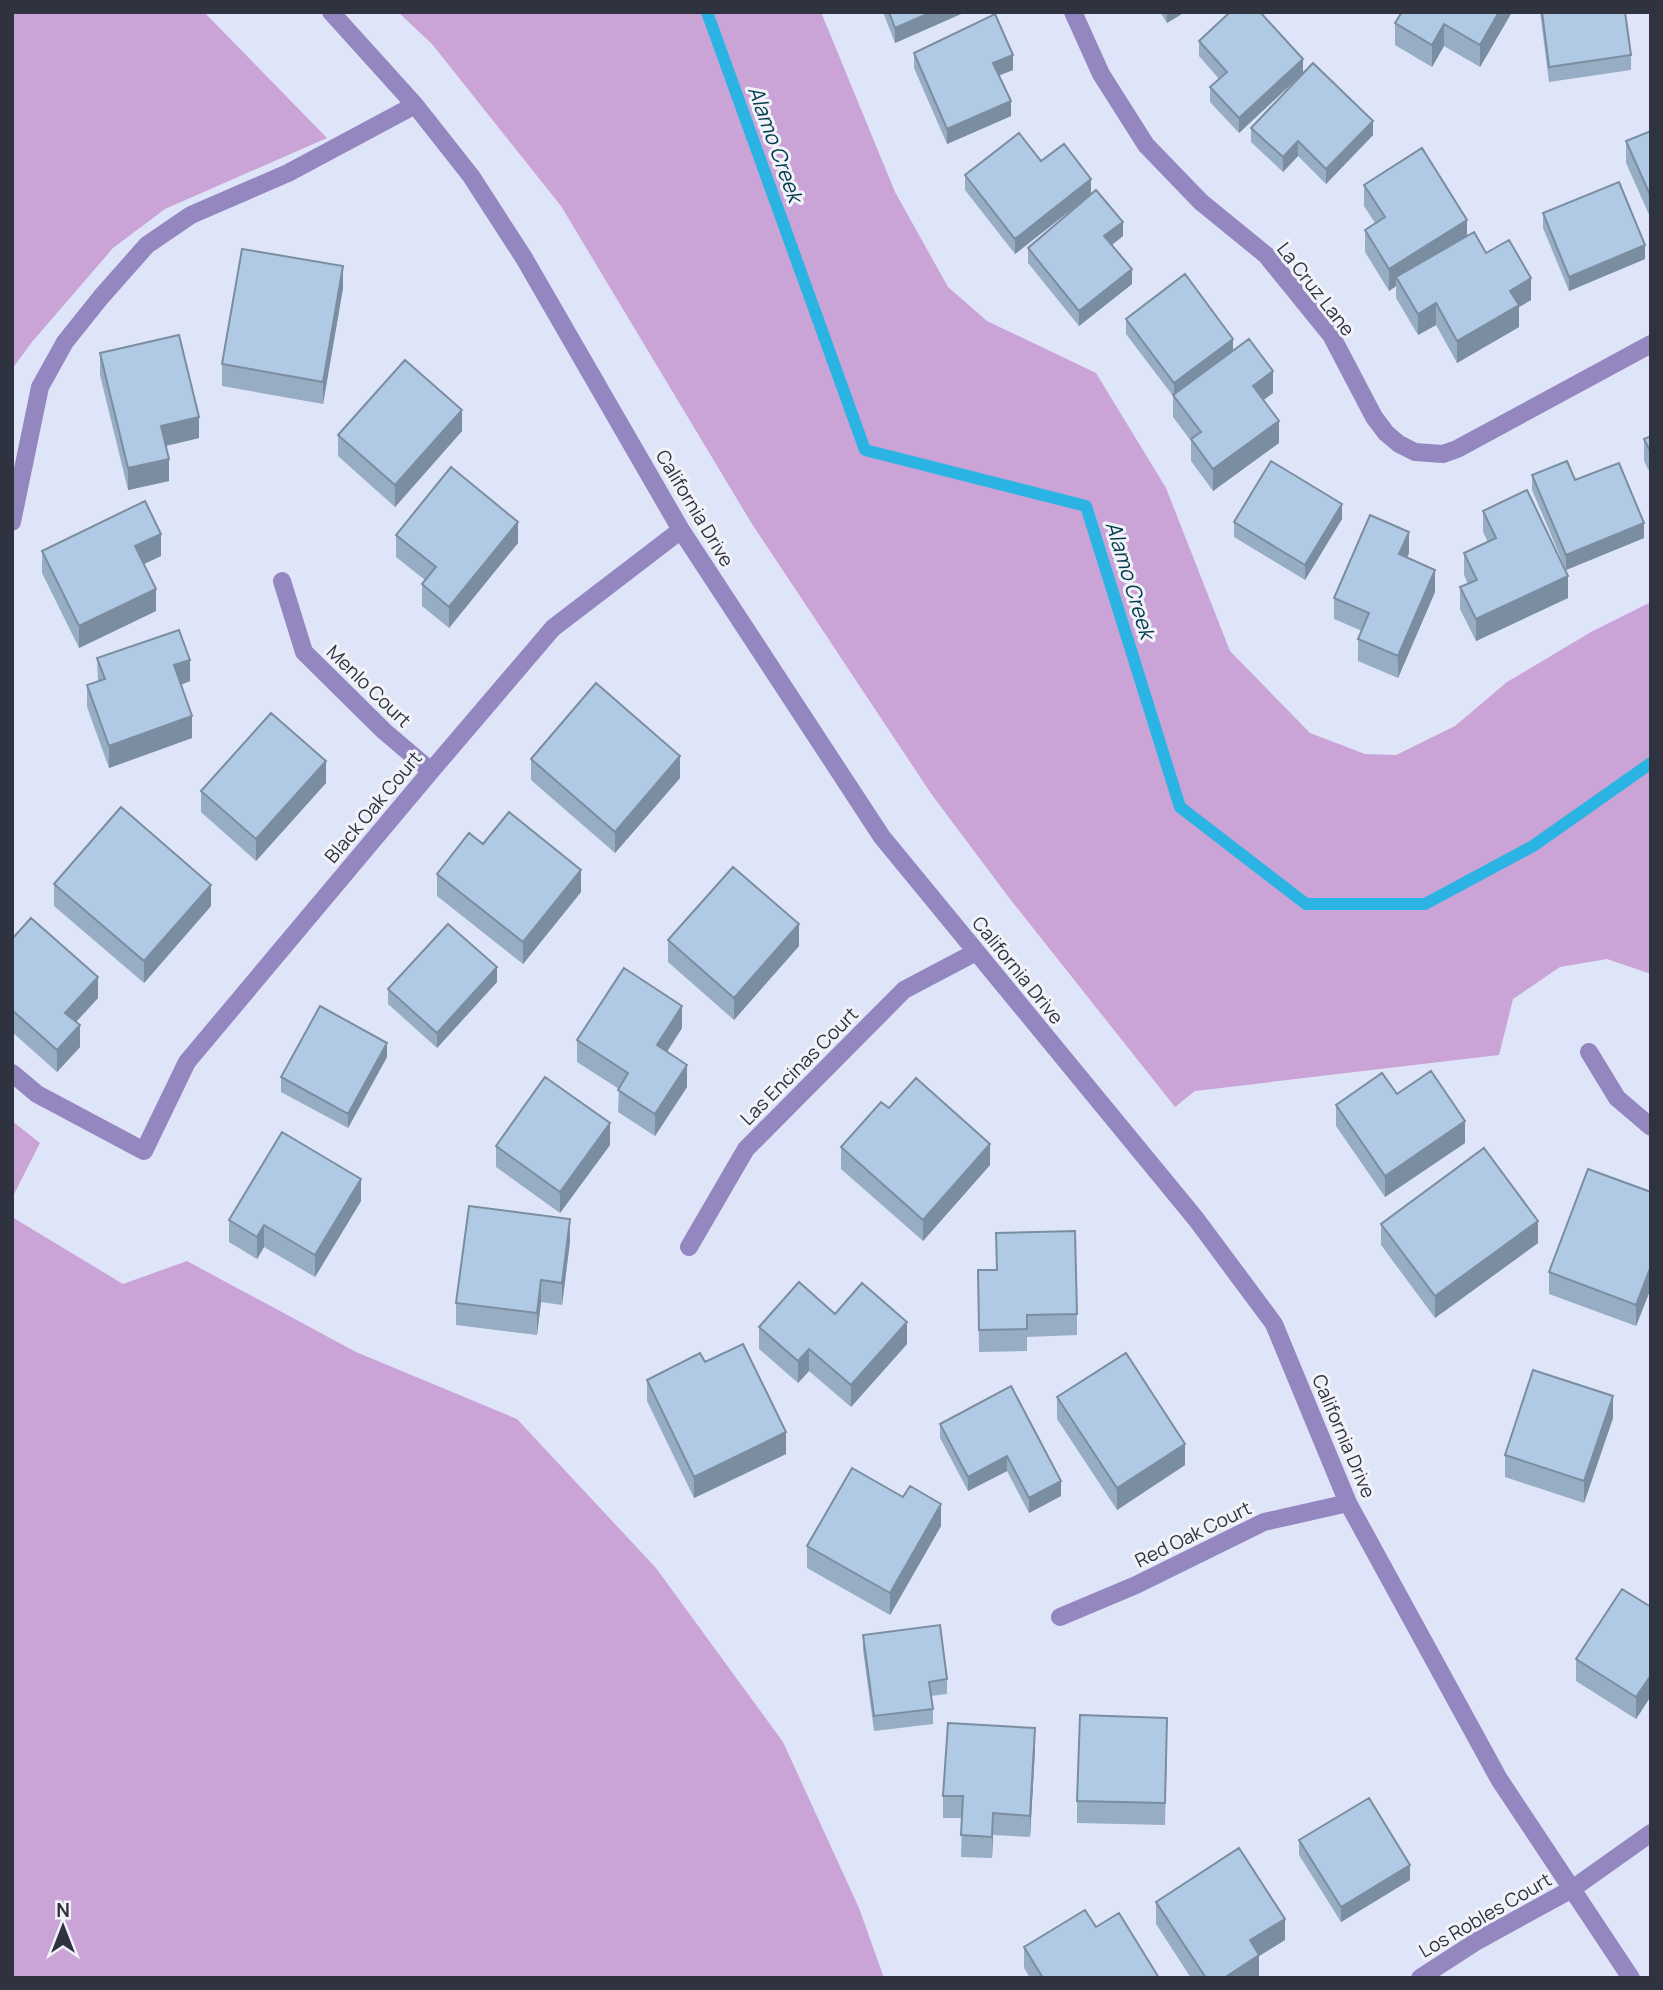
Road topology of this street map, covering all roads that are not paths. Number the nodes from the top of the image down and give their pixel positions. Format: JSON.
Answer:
{"nodes":[{"id":1,"x":331,"y":12,"type":"edge"},
{"id":2,"x":1073,"y":12,"type":"edge"},
{"id":3,"x":415,"y":105,"type":"junction"},
{"id":4,"x":1651,"y":344,"type":"edge"},
{"id":5,"x":12,"y":522,"type":"edge"},
{"id":6,"x":681,"y":530,"type":"junction"},
{"id":7,"x":282,"y":581,"type":"dead end"},
{"id":8,"x":430,"y":771,"type":"junction"},
{"id":9,"x":976,"y":953,"type":"junction"},
{"id":10,"x":1589,"y":1052,"type":"dead end"},
{"id":11,"x":12,"y":1073,"type":"edge"},
{"id":12,"x":1651,"y":1127,"type":"edge"},
{"id":13,"x":690,"y":1247,"type":"dead end"},
{"id":14,"x":1348,"y":1503,"type":"junction"},
{"id":15,"x":1060,"y":1617,"type":"dead end"},
{"id":16,"x":1651,"y":1833,"type":"edge"},
{"id":17,"x":1572,"y":1889,"type":"junction"},
{"id":18,"x":1420,"y":1978,"type":"edge"},
{"id":19,"x":1631,"y":1978,"type":"edge"}],
"edges":[{"from":1,"to":3,"type":"street","name":"California Drive"},
{"from":2,"to":4,"type":"street","name":"La Cruz Lane"},
{"from":3,"to":5,"type":"street"},
{"from":3,"to":6,"type":"street","name":"California Drive"},
{"from":6,"to":8,"type":"street","name":"Black Oak Court"},
{"from":6,"to":9,"type":"street","name":"California Drive"},
{"from":7,"to":8,"type":"street","name":"Menlo Court"},
{"from":8,"to":11,"type":"street","name":"Black Oak Court"},
{"from":9,"to":13,"type":"street","name":"Las Encinas Court"},
{"from":9,"to":14,"type":"street","name":"California Drive"},
{"from":10,"to":12,"type":"street"},
{"from":14,"to":15,"type":"street","name":"Red Oak Court"},
{"from":14,"to":17,"type":"street","name":"California Drive"},
{"from":16,"to":17,"type":"street","name":"Los Robles Court"},
{"from":17,"to":18,"type":"street","name":"Los Robles Court"},
{"from":17,"to":19,"type":"street","name":"California Drive"}]}
